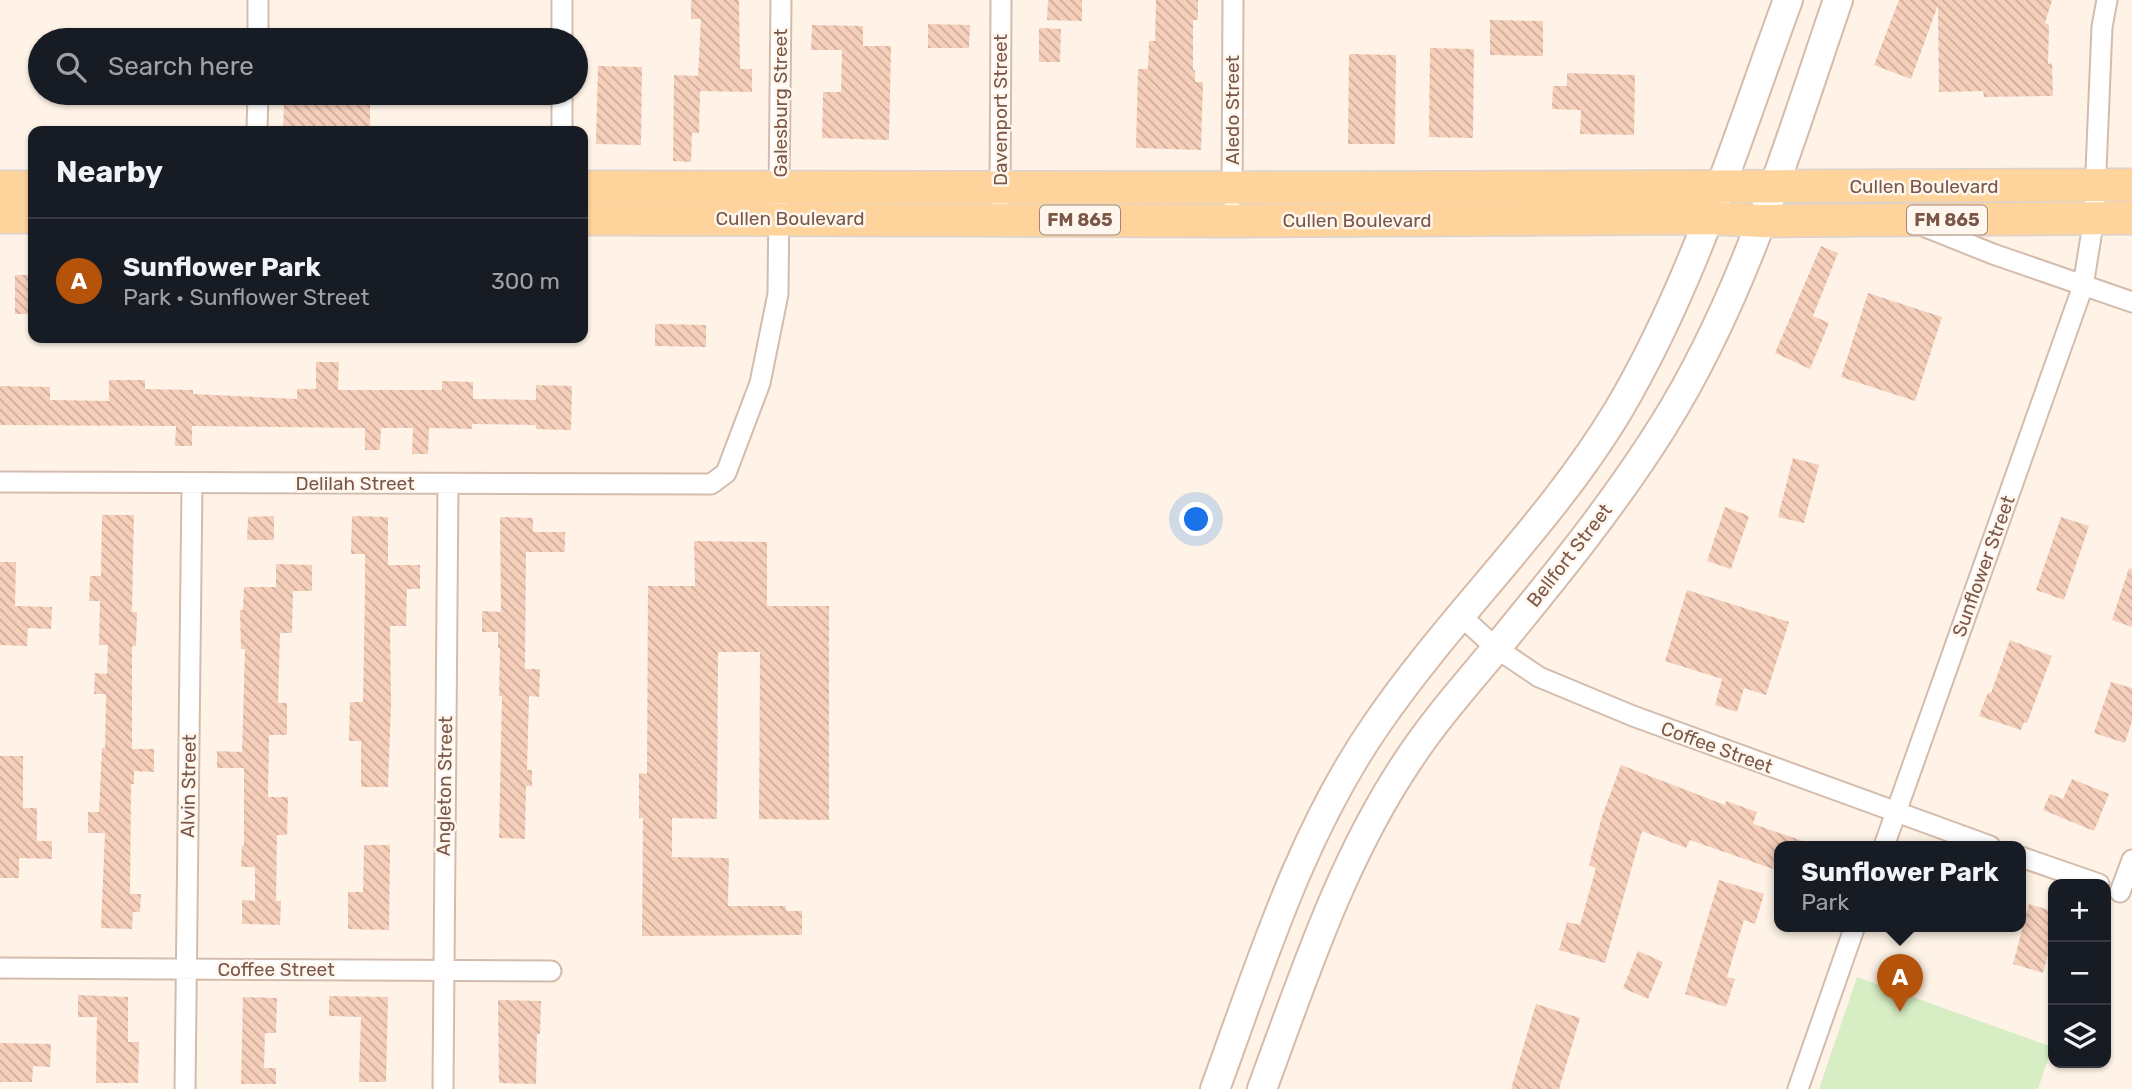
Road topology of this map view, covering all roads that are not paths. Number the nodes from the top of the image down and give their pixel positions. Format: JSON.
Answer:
{"nodes":[{"id":1,"x":258,"y":0,"type":"edge"},
{"id":2,"x":562,"y":0,"type":"edge"},
{"id":3,"x":781,"y":0,"type":"edge"},
{"id":4,"x":1001,"y":0,"type":"edge"},
{"id":5,"x":1233,"y":0,"type":"edge"},
{"id":6,"x":1788,"y":0,"type":"edge"},
{"id":7,"x":1838,"y":0,"type":"edge"},
{"id":8,"x":2107,"y":0,"type":"edge"},
{"id":9,"x":258,"y":28,"type":"edge"},
{"id":10,"x":562,"y":28,"type":"edge"},
{"id":11,"x":258,"y":105,"type":"edge"},
{"id":12,"x":562,"y":105,"type":"edge"},
{"id":13,"x":257,"y":126,"type":"edge"},
{"id":14,"x":562,"y":126,"type":"edge"},
{"id":15,"x":2132,"y":185,"type":"edge"},
{"id":16,"x":1720,"y":186,"type":"junction"},
{"id":17,"x":2095,"y":186,"type":"junction"},
{"id":18,"x":0,"y":187,"type":"edge"},
{"id":19,"x":28,"y":187,"type":"edge"},
{"id":20,"x":588,"y":187,"type":"edge"},
{"id":21,"x":1775,"y":187,"type":"junction"},
{"id":22,"x":780,"y":203,"type":"junction"},
{"id":23,"x":999,"y":204,"type":"junction"},
{"id":24,"x":1232,"y":205,"type":"junction"},
{"id":25,"x":0,"y":217,"type":"edge"},
{"id":26,"x":28,"y":217,"type":"edge"},
{"id":27,"x":1707,"y":218,"type":"junction"},
{"id":28,"x":2094,"y":218,"type":"junction"},
{"id":29,"x":2132,"y":218,"type":"edge"},
{"id":30,"x":588,"y":219,"type":"edge"},
{"id":31,"x":1909,"y":220,"type":"junction"},
{"id":32,"x":1762,"y":221,"type":"junction"},
{"id":33,"x":2083,"y":286,"type":"junction"},
{"id":34,"x":2132,"y":302,"type":"edge"},
{"id":35,"x":0,"y":482,"type":"edge"},
{"id":36,"x":192,"y":483,"type":"junction"},
{"id":37,"x":448,"y":484,"type":"junction"},
{"id":38,"x":711,"y":484,"type":"joint"},
{"id":39,"x":1568,"y":484,"type":"junction"},
{"id":40,"x":1603,"y":514,"type":"junction"},
{"id":41,"x":1461,"y":616,"type":"junction"},
{"id":42,"x":1496,"y":648,"type":"junction"},
{"id":43,"x":1895,"y":812,"type":"junction"},
{"id":44,"x":1886,"y":841,"type":"edge"},
{"id":45,"x":1976,"y":841,"type":"edge"},
{"id":46,"x":2026,"y":859,"type":"edge"},
{"id":47,"x":2132,"y":860,"type":"edge"},
{"id":48,"x":2085,"y":879,"type":"edge"},
{"id":49,"x":1287,"y":890,"type":"junction"},
{"id":50,"x":2119,"y":891,"type":"edge"},
{"id":51,"x":1331,"y":903,"type":"junction"},
{"id":52,"x":1853,"y":932,"type":"edge"},
{"id":53,"x":0,"y":968,"type":"edge"},
{"id":54,"x":186,"y":969,"type":"junction"},
{"id":55,"x":443,"y":970,"type":"junction"},
{"id":56,"x":551,"y":971,"type":"dead end"},
{"id":57,"x":185,"y":1089,"type":"edge"},
{"id":58,"x":443,"y":1089,"type":"edge"},
{"id":59,"x":1215,"y":1089,"type":"edge"},
{"id":60,"x":1262,"y":1089,"type":"edge"},
{"id":61,"x":1798,"y":1089,"type":"edge"}],
"edges":[{"from":1,"to":9,"type":"street"},
{"from":2,"to":10,"type":"street"},
{"from":3,"to":22,"type":"street","name":"Galesburg Street"},
{"from":4,"to":23,"type":"street","name":"Davenport Street"},
{"from":5,"to":24,"type":"street","name":"Aledo Street"},
{"from":6,"to":16,"type":"main road"},
{"from":7,"to":21,"type":"main road","name":"Bellfort Street"},
{"from":8,"to":17,"type":"street"},
{"from":11,"to":13,"type":"street"},
{"from":12,"to":14,"type":"street"},
{"from":15,"to":17,"type":"main road","name":"Cullen Boulevard","number":"FM 865"},
{"from":16,"to":21,"type":"main road","name":"Cullen Boulevard","number":"FM 865"},
{"from":16,"to":24,"type":"main road","name":"Cullen Boulevard","number":"FM 865"},
{"from":16,"to":27,"type":"main road"},
{"from":17,"to":21,"type":"main road","name":"Cullen Boulevard","number":"FM 865"},
{"from":17,"to":28,"type":"street","name":"Sunflower Street"},
{"from":18,"to":19,"type":"main road"},
{"from":20,"to":22,"type":"main road","name":"Cullen Boulevard","number":"FM 865"},
{"from":21,"to":32,"type":"main road","name":"Bellfort Street"},
{"from":22,"to":23,"type":"main road","name":"Cullen Boulevard","number":"FM 865"},
{"from":22,"to":30,"type":"main road","name":"Cullen Boulevard","number":"FM 865"},
{"from":22,"to":38,"type":"street","name":"Galesburg Street"},
{"from":23,"to":24,"type":"main road","name":"Cullen Boulevard","number":"FM 865"},
{"from":24,"to":27,"type":"main road","name":"Cullen Boulevard","number":"FM 865"},
{"from":25,"to":26,"type":"main road"},
{"from":27,"to":32,"type":"main road","name":"Cullen Boulevard","number":"FM 865"},
{"from":27,"to":39,"type":"main road"},
{"from":28,"to":29,"type":"main road","name":"Cullen Boulevard","number":"FM 865"},
{"from":28,"to":31,"type":"main road","name":"Cullen Boulevard","number":"FM 865"},
{"from":28,"to":33,"type":"street","name":"Sunflower Street"},
{"from":31,"to":32,"type":"main road","name":"Cullen Boulevard","number":"FM 865"},
{"from":31,"to":33,"type":"street"},
{"from":32,"to":40,"type":"main road","name":"Bellfort Street"},
{"from":33,"to":34,"type":"street"},
{"from":33,"to":43,"type":"street","name":"Sunflower Street"},
{"from":35,"to":36,"type":"street","name":"Delilah Street"},
{"from":36,"to":37,"type":"street","name":"Delilah Street"},
{"from":36,"to":54,"type":"street","name":"Alvin Street"},
{"from":37,"to":38,"type":"street","name":"Delilah Street"},
{"from":37,"to":55,"type":"street","name":"Angleton Street"},
{"from":39,"to":40,"type":"main road"},
{"from":39,"to":41,"type":"main road"},
{"from":40,"to":42,"type":"main road","name":"Bellfort Street"},
{"from":41,"to":42,"type":"street","name":"Coffee Street"},
{"from":41,"to":49,"type":"main road"},
{"from":42,"to":43,"type":"street","name":"Coffee Street"},
{"from":42,"to":51,"type":"main road","name":"Bellfort Street"},
{"from":43,"to":44,"type":"street","name":"Sunflower Street"},
{"from":43,"to":45,"type":"street","name":"Coffee Street"},
{"from":46,"to":48,"type":"street"},
{"from":47,"to":50,"type":"street"},
{"from":49,"to":51,"type":"main road"},
{"from":49,"to":59,"type":"main road"},
{"from":51,"to":60,"type":"main road","name":"Bellfort Street"},
{"from":52,"to":61,"type":"street"},
{"from":53,"to":54,"type":"street","name":"Coffee Street"},
{"from":54,"to":55,"type":"street","name":"Coffee Street"},
{"from":54,"to":57,"type":"street","name":"Alvin Street"},
{"from":55,"to":56,"type":"street","name":"Coffee Street"},
{"from":55,"to":58,"type":"street","name":"Angleton Street"}]}
